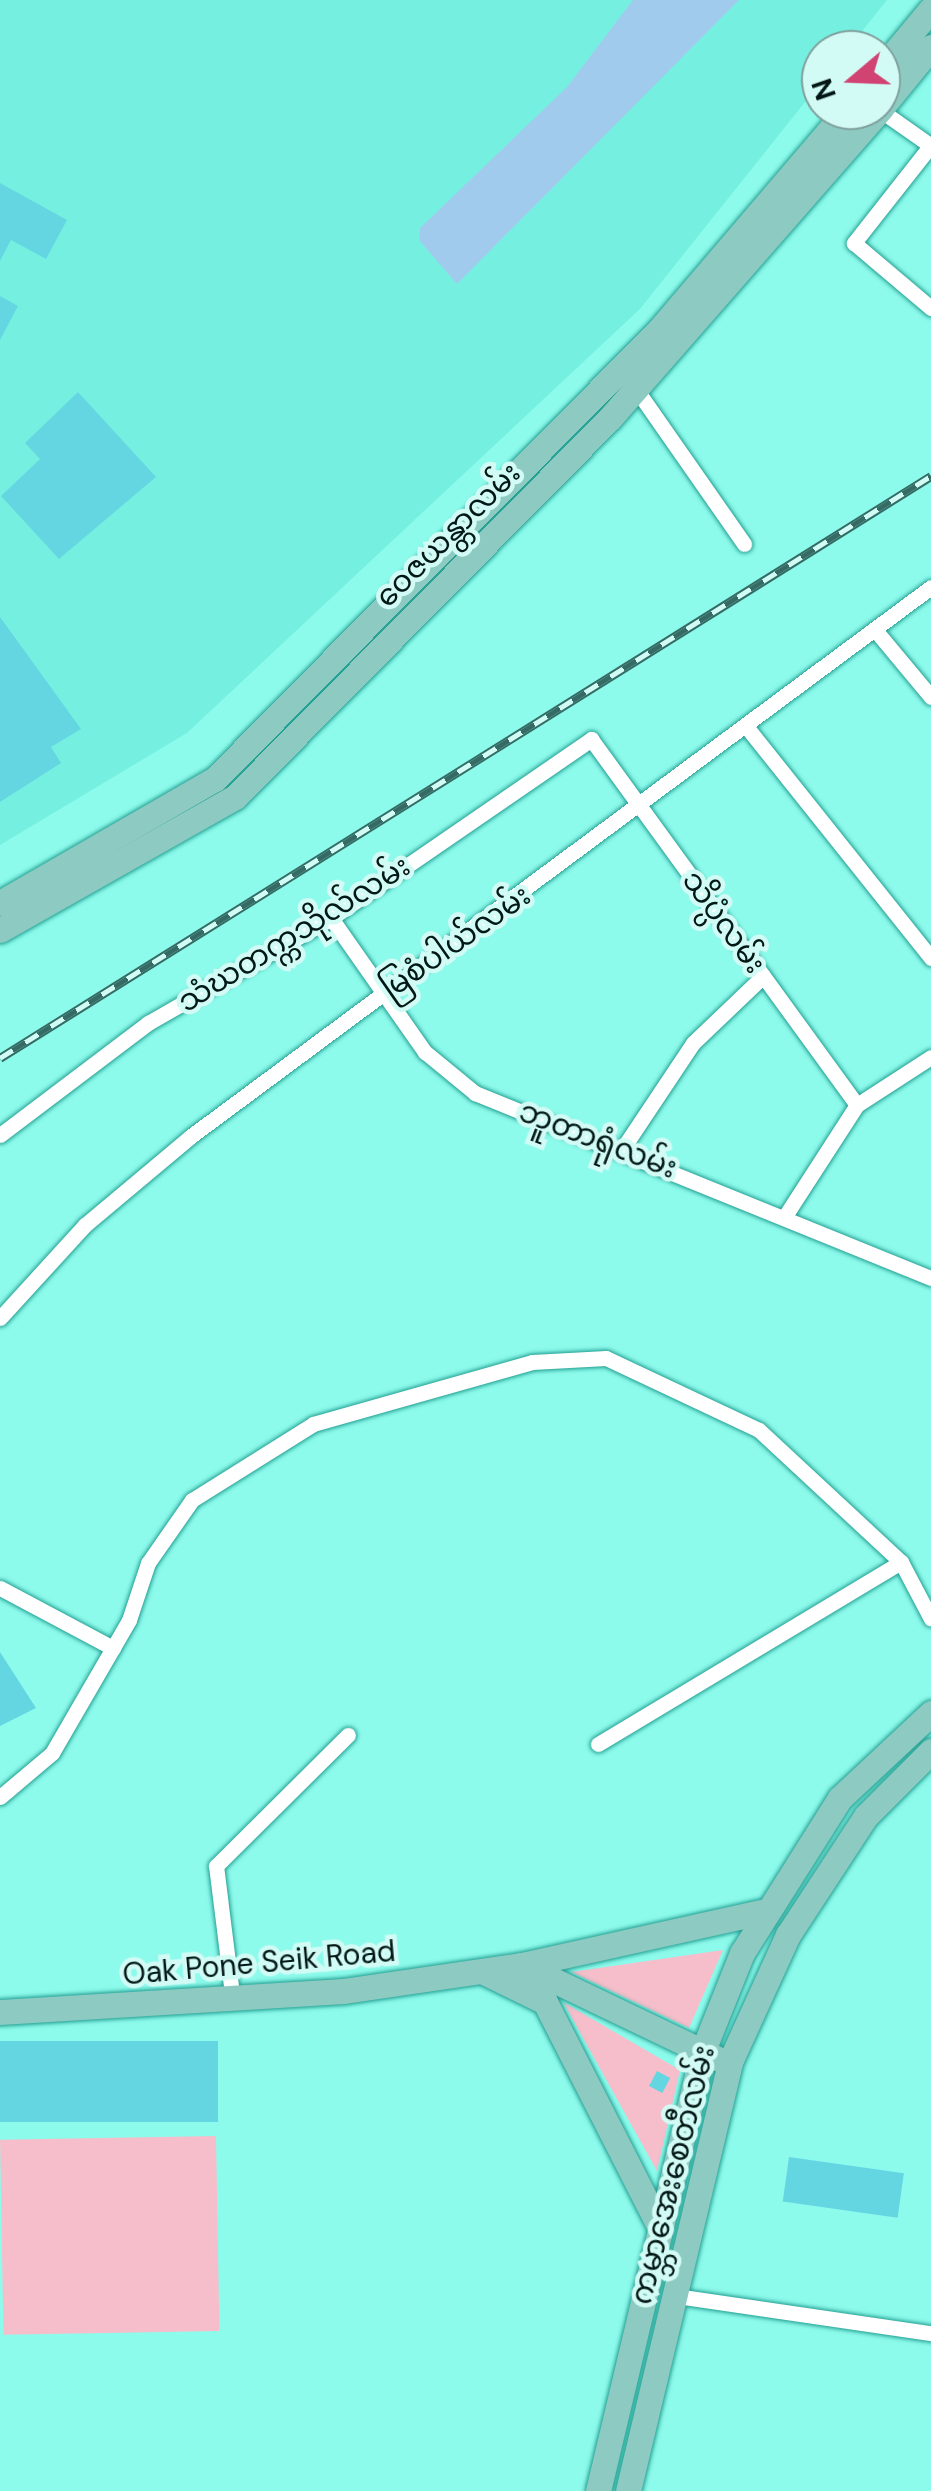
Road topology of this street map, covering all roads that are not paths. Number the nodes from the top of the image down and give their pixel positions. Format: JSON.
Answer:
{"nodes":[{"id":1,"x":931,"y":9,"type":"edge"},
{"id":2,"x":901,"y":46,"type":"edge"},
{"id":3,"x":931,"y":47,"type":"edge"},
{"id":4,"x":901,"y":83,"type":"edge"},
{"id":5,"x":901,"y":124,"type":"edge"},
{"id":6,"x":830,"y":130,"type":"edge"},
{"id":7,"x":862,"y":130,"type":"edge"},
{"id":8,"x":931,"y":146,"type":"edge"},
{"id":9,"x":931,"y":285,"type":"edge"},
{"id":10,"x":925,"y":303,"type":"edge"},
{"id":11,"x":636,"y":389,"type":"junction"},
{"id":12,"x":744,"y":544,"type":"dead end"},
{"id":13,"x":931,"y":587,"type":"edge"},
{"id":14,"x":876,"y":630,"type":"junction"},
{"id":15,"x":931,"y":697,"type":"edge"},
{"id":16,"x":748,"y":730,"type":"junction"},
{"id":17,"x":592,"y":739,"type":"joint"},
{"id":18,"x":642,"y":810,"type":"junction"},
{"id":19,"x":0,"y":903,"type":"edge"},
{"id":20,"x":331,"y":918,"type":"junction"},
{"id":21,"x":0,"y":930,"type":"edge"},
{"id":22,"x":931,"y":958,"type":"edge"},
{"id":23,"x":763,"y":976,"type":"junction"},
{"id":24,"x":383,"y":994,"type":"junction"},
{"id":25,"x":931,"y":1058,"type":"edge"},
{"id":26,"x":856,"y":1105,"type":"junction"},
{"id":27,"x":0,"y":1134,"type":"edge"},
{"id":28,"x":623,"y":1148,"type":"junction"},
{"id":29,"x":787,"y":1213,"type":"junction"},
{"id":30,"x":931,"y":1278,"type":"edge"},
{"id":31,"x":0,"y":1318,"type":"edge"},
{"id":32,"x":901,"y":1562,"type":"junction"},
{"id":33,"x":0,"y":1588,"type":"edge"},
{"id":34,"x":931,"y":1619,"type":"edge"},
{"id":35,"x":113,"y":1648,"type":"junction"},
{"id":36,"x":931,"y":1712,"type":"edge"},
{"id":37,"x":348,"y":1735,"type":"dead end"},
{"id":38,"x":598,"y":1744,"type":"dead end"},
{"id":39,"x":931,"y":1751,"type":"edge"},
{"id":40,"x":0,"y":1797,"type":"edge"},
{"id":41,"x":761,"y":1912,"type":"junction"},
{"id":42,"x":522,"y":1965,"type":"junction"},
{"id":43,"x":481,"y":1971,"type":"junction"},
{"id":44,"x":233,"y":2002,"type":"junction"},
{"id":45,"x":0,"y":2012,"type":"edge"},
{"id":46,"x":702,"y":2053,"type":"junction"},
{"id":47,"x":730,"y":2062,"type":"junction"},
{"id":48,"x":658,"y":2224,"type":"junction"},
{"id":49,"x":676,"y":2296,"type":"junction"},
{"id":50,"x":931,"y":2333,"type":"edge"},
{"id":51,"x":618,"y":2408,"type":"junction"},
{"id":52,"x":647,"y":2416,"type":"junction"},
{"id":53,"x":598,"y":2491,"type":"edge"},
{"id":54,"x":628,"y":2491,"type":"edge"}],
"edges":[{"from":1,"to":2,"type":"main road"},
{"from":3,"to":4,"type":"main road","name":"ဝေဇယန္တာလမ်း"},
{"from":5,"to":8,"type":"street"},
{"from":6,"to":19,"type":"main road","name":"ဝေဇယန္တာလမ်း"},
{"from":7,"to":11,"type":"main road","name":"ဝေဇယန္တာလမ်း"},
{"from":8,"to":10,"type":"street"},
{"from":9,"to":10,"type":"street"},
{"from":11,"to":12,"type":"street"},
{"from":11,"to":21,"type":"main road","name":"ဝေဇယန္တာလမ်း"},
{"from":13,"to":14,"type":"street","name":"မြစံပါယ်လမ်း"},
{"from":14,"to":15,"type":"street"},
{"from":14,"to":16,"type":"street","name":"မြစံပါယ်လမ်း"},
{"from":16,"to":18,"type":"street","name":"မြစံပါယ်လမ်း"},
{"from":16,"to":22,"type":"street"},
{"from":17,"to":18,"type":"street","name":"သိပ္ပံလမ်း"},
{"from":17,"to":20,"type":"street","name":"သံဃတက္ကသိုလ်လမ်း"},
{"from":18,"to":23,"type":"street","name":"သိပ္ပံလမ်း"},
{"from":18,"to":24,"type":"street","name":"မြစံပါယ်လမ်း"},
{"from":20,"to":24,"type":"street","name":"ဘူတာရုံလမ်း"},
{"from":20,"to":27,"type":"street","name":"သံဃတက္ကသိုလ်လမ်း"},
{"from":23,"to":26,"type":"street","name":"သိပ္ပံလမ်း"},
{"from":23,"to":28,"type":"street"},
{"from":24,"to":28,"type":"street","name":"ဘူတာရုံလမ်း"},
{"from":24,"to":31,"type":"street","name":"မြစံပါယ်လမ်း"},
{"from":25,"to":26,"type":"street"},
{"from":26,"to":29,"type":"street"},
{"from":28,"to":29,"type":"street","name":"ဘူတာရုံလမ်း"},
{"from":29,"to":30,"type":"street","name":"ဘူတာရုံလမ်း"},
{"from":32,"to":34,"type":"street"},
{"from":32,"to":35,"type":"street"},
{"from":32,"to":38,"type":"street"},
{"from":33,"to":35,"type":"street"},
{"from":35,"to":40,"type":"street"},
{"from":36,"to":41,"type":"main road"},
{"from":37,"to":44,"type":"street"},
{"from":39,"to":47,"type":"main road","name":"ကမ္ဘာအေးစေတီလမ်း"},
{"from":41,"to":42,"type":"main road","name":"Oak Pone Seik Road"},
{"from":41,"to":46,"type":"main road","name":"ကမ္ဘာအေးစေတီလမ်း"},
{"from":42,"to":43,"type":"main road","name":"Oak Pone Seik Road"},
{"from":42,"to":46,"type":"main road"},
{"from":43,"to":44,"type":"main road","name":"Oak Pone Seik Road"},
{"from":43,"to":48,"type":"main road"},
{"from":44,"to":45,"type":"main road","name":"Oak Pone Seik Road"},
{"from":46,"to":47,"type":"main road"},
{"from":46,"to":48,"type":"main road","name":"ကမ္ဘာအေးစေတီလမ်း"},
{"from":47,"to":49,"type":"main road","name":"ကမ္ဘာအေးစေတီလမ်း"},
{"from":48,"to":51,"type":"main road","name":"ကမ္ဘာအေးစေတီလမ်း"},
{"from":49,"to":50,"type":"street"},
{"from":49,"to":52,"type":"main road","name":"ကမ္ဘာအေးစေတီလမ်း"},
{"from":51,"to":52,"type":"main road"},
{"from":51,"to":53,"type":"main road","name":"ကမ္ဘာအေးစေတီလမ်း"},
{"from":52,"to":54,"type":"main road","name":"ကမ္ဘာအေးစေတီလမ်း"}]}
